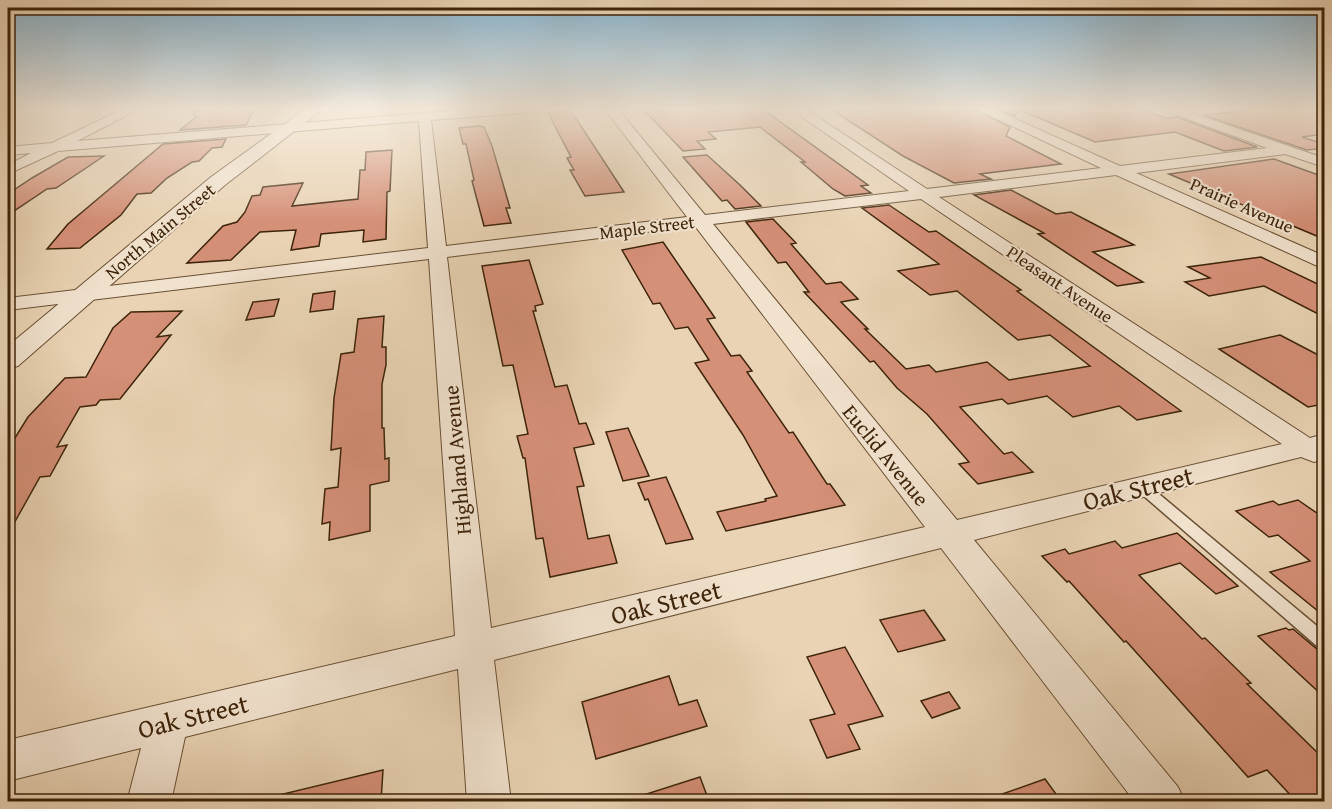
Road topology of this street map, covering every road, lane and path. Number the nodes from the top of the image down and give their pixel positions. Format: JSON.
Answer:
{"nodes":[{"id":1,"x":71,"y":146,"type":"edge"},
{"id":2,"x":267,"y":146,"type":"edge"},
{"id":3,"x":428,"y":146,"type":"edge"},
{"id":4,"x":640,"y":146,"type":"edge"},
{"id":5,"x":851,"y":146,"type":"edge"},
{"id":6,"x":1063,"y":146,"type":"edge"},
{"id":7,"x":1274,"y":146,"type":"edge"},
{"id":8,"x":55,"y":147,"type":"junction"},
{"id":9,"x":1286,"y":150,"type":"junction"},
{"id":10,"x":8,"y":151,"type":"edge"},
{"id":11,"x":1324,"y":155,"type":"edge"},
{"id":12,"x":1308,"y":157,"type":"junction"},
{"id":13,"x":1324,"y":163,"type":"edge"},
{"id":14,"x":8,"y":170,"type":"edge"},
{"id":15,"x":1117,"y":170,"type":"junction"},
{"id":16,"x":923,"y":194,"type":"junction"},
{"id":17,"x":699,"y":220,"type":"junction"},
{"id":18,"x":438,"y":252,"type":"junction"},
{"id":19,"x":1324,"y":263,"type":"edge"},
{"id":20,"x":85,"y":295,"type":"junction"},
{"id":21,"x":8,"y":304,"type":"edge"},
{"id":22,"x":8,"y":360,"type":"edge"},
{"id":23,"x":1319,"y":450,"type":"edge"},
{"id":24,"x":1142,"y":487,"type":"junction"},
{"id":25,"x":949,"y":534,"type":"junction"},
{"id":26,"x":1324,"y":642,"type":"edge"},
{"id":27,"x":475,"y":648,"type":"junction"},
{"id":28,"x":168,"y":722,"type":"junction"},
{"id":29,"x":8,"y":761,"type":"edge"},
{"id":30,"x":148,"y":801,"type":"edge"},
{"id":31,"x":489,"y":801,"type":"edge"},
{"id":32,"x":1162,"y":801,"type":"edge"}],
"edges":[{"from":1,"to":8,"type":"street"},
{"from":2,"to":20,"type":"street","name":"North Main Street"},
{"from":3,"to":18,"type":"street","name":"Highland Avenue"},
{"from":4,"to":17,"type":"street","name":"Euclid Avenue"},
{"from":5,"to":16,"type":"street","name":"Pleasant Avenue"},
{"from":6,"to":15,"type":"street","name":"Prairie Avenue"},
{"from":7,"to":9,"type":"street"},
{"from":8,"to":10,"type":"street"},
{"from":8,"to":14,"type":"street"},
{"from":9,"to":12,"type":"street"},
{"from":9,"to":15,"type":"street","name":"Maple Street"},
{"from":11,"to":12,"type":"street"},
{"from":12,"to":13,"type":"street"},
{"from":15,"to":16,"type":"street","name":"Maple Street"},
{"from":15,"to":19,"type":"street","name":"Prairie Avenue"},
{"from":16,"to":17,"type":"street","name":"Maple Street"},
{"from":16,"to":23,"type":"street","name":"Pleasant Avenue"},
{"from":17,"to":18,"type":"street","name":"Maple Street"},
{"from":17,"to":25,"type":"street","name":"Euclid Avenue"},
{"from":18,"to":20,"type":"street","name":"Maple Street"},
{"from":18,"to":27,"type":"street","name":"Highland Avenue"},
{"from":20,"to":21,"type":"street","name":"Maple Street"},
{"from":20,"to":22,"type":"street","name":"North Main Street"},
{"from":23,"to":24,"type":"street","name":"Oak Street"},
{"from":24,"to":25,"type":"street","name":"Oak Street"},
{"from":24,"to":26,"type":"lane"},
{"from":25,"to":27,"type":"street","name":"Oak Street"},
{"from":25,"to":32,"type":"street","name":"Euclid Avenue"},
{"from":27,"to":28,"type":"street","name":"Oak Street"},
{"from":27,"to":31,"type":"street","name":"Highland Avenue"},
{"from":28,"to":29,"type":"street","name":"Oak Street"},
{"from":28,"to":30,"type":"street"}]}
